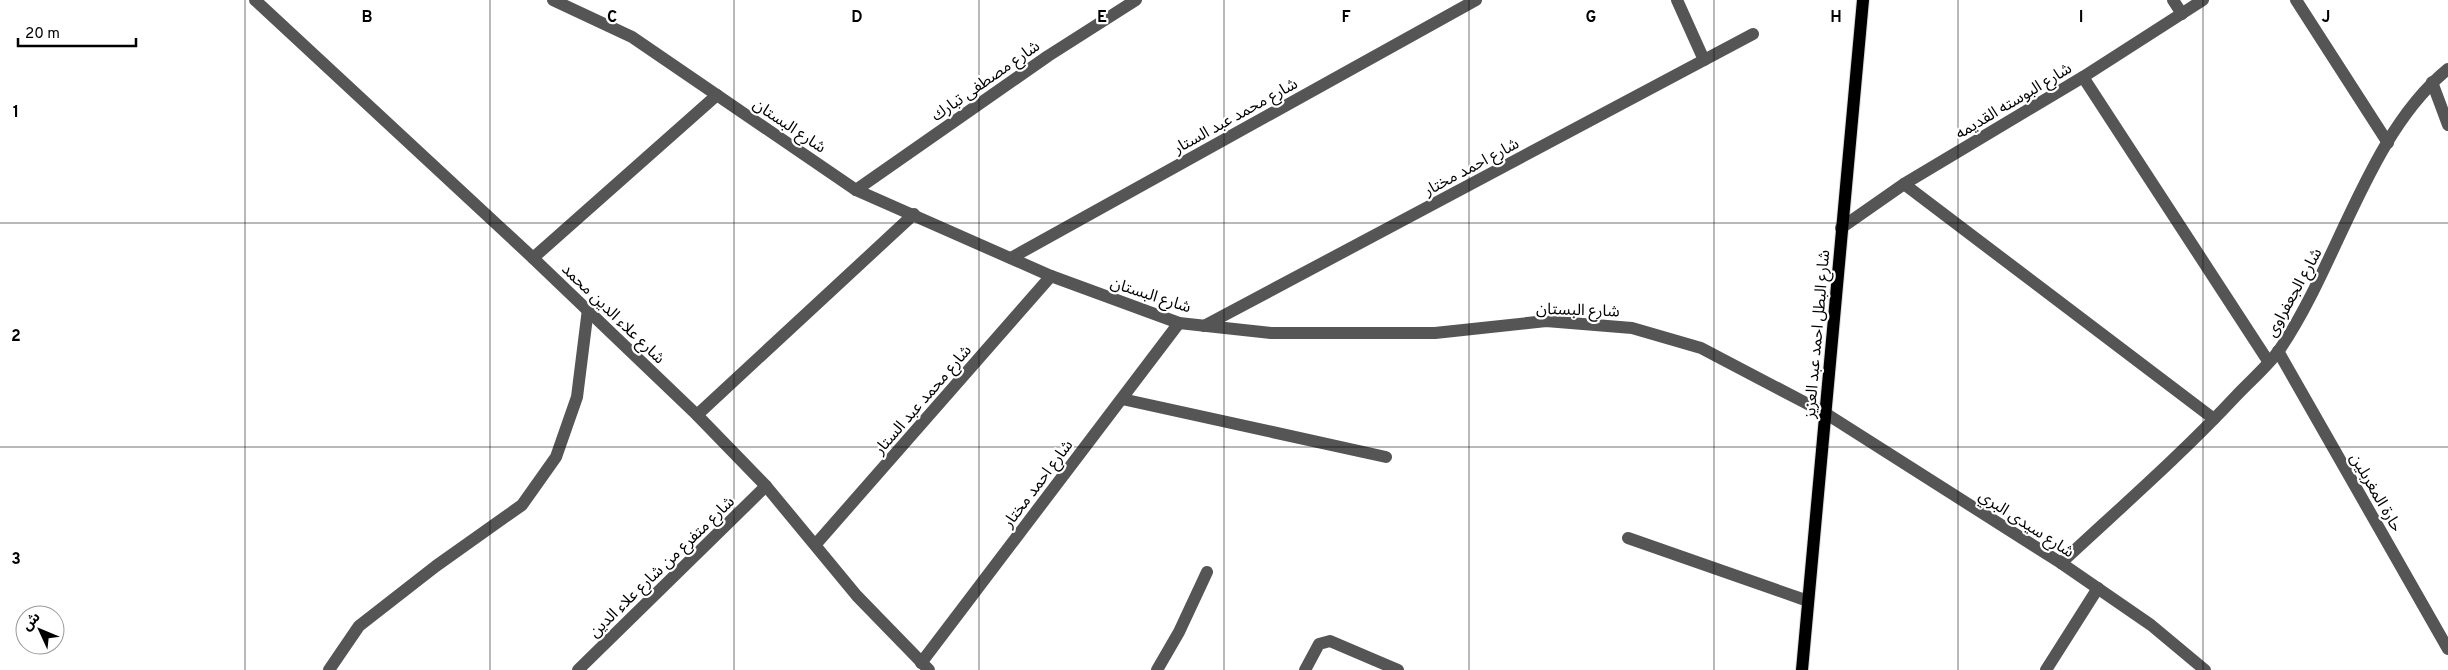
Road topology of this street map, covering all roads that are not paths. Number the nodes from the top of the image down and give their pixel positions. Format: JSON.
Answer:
{"nodes":[{"id":1,"x":255,"y":0,"type":"edge"},
{"id":2,"x":553,"y":0,"type":"edge"},
{"id":3,"x":1136,"y":0,"type":"edge"},
{"id":4,"x":1476,"y":0,"type":"edge"},
{"id":5,"x":1677,"y":0,"type":"edge"},
{"id":6,"x":1863,"y":0,"type":"edge"},
{"id":7,"x":2173,"y":0,"type":"edge"},
{"id":8,"x":2203,"y":0,"type":"edge"},
{"id":9,"x":2296,"y":0,"type":"edge"},
{"id":10,"x":2182,"y":14,"type":"junction"},
{"id":11,"x":1753,"y":34,"type":"dead end"},
{"id":12,"x":1704,"y":60,"type":"junction"},
{"id":13,"x":2448,"y":69,"type":"edge"},
{"id":14,"x":2083,"y":77,"type":"junction"},
{"id":15,"x":2432,"y":82,"type":"junction"},
{"id":16,"x":717,"y":95,"type":"junction"},
{"id":17,"x":2448,"y":125,"type":"edge"},
{"id":18,"x":2388,"y":143,"type":"junction"},
{"id":19,"x":1904,"y":184,"type":"junction"},
{"id":20,"x":856,"y":190,"type":"junction"},
{"id":21,"x":914,"y":214,"type":"junction"},
{"id":22,"x":1841,"y":228,"type":"junction"},
{"id":23,"x":533,"y":258,"type":"junction"},
{"id":24,"x":1011,"y":258,"type":"junction"},
{"id":25,"x":1051,"y":276,"type":"junction"},
{"id":26,"x":588,"y":310,"type":"junction"},
{"id":27,"x":1179,"y":323,"type":"junction"},
{"id":28,"x":1204,"y":326,"type":"junction"},
{"id":29,"x":2278,"y":351,"type":"junction"},
{"id":30,"x":2268,"y":361,"type":"junction"},
{"id":31,"x":1122,"y":399,"type":"junction"},
{"id":32,"x":1825,"y":413,"type":"junction"},
{"id":33,"x":698,"y":414,"type":"junction"},
{"id":34,"x":2214,"y":419,"type":"junction"},
{"id":35,"x":1386,"y":457,"type":"dead end"},
{"id":36,"x":766,"y":486,"type":"junction"},
{"id":37,"x":1628,"y":538,"type":"dead end"},
{"id":38,"x":816,"y":544,"type":"junction"},
{"id":39,"x":2061,"y":563,"type":"junction"},
{"id":40,"x":1207,"y":572,"type":"dead end"},
{"id":41,"x":2098,"y":588,"type":"junction"},
{"id":42,"x":1808,"y":601,"type":"junction"},
{"id":43,"x":2448,"y":649,"type":"edge"},
{"id":44,"x":925,"y":667,"type":"edge"},
{"id":45,"x":329,"y":670,"type":"edge"},
{"id":46,"x":578,"y":670,"type":"edge"},
{"id":47,"x":1157,"y":670,"type":"edge"},
{"id":48,"x":1305,"y":670,"type":"edge"},
{"id":49,"x":1398,"y":670,"type":"edge"},
{"id":50,"x":1802,"y":670,"type":"edge"},
{"id":51,"x":2046,"y":670,"type":"edge"},
{"id":52,"x":2205,"y":670,"type":"edge"}],
"edges":[{"from":1,"to":23,"type":"street","name":"شارع علاء الدين محمد"},
{"from":2,"to":16,"type":"street","name":"شارع البستان"},
{"from":3,"to":20,"type":"street","name":"شارع مصطفى تبارك"},
{"from":4,"to":24,"type":"street","name":"شارع محمد عبد الستار"},
{"from":5,"to":12,"type":"street"},
{"from":6,"to":22,"type":"main road","name":"شارع البطل احمد عبد العزيز"},
{"from":7,"to":10,"type":"street"},
{"from":8,"to":10,"type":"street","name":"شارع البوسته القديمه"},
{"from":9,"to":18,"type":"street"},
{"from":10,"to":14,"type":"street","name":"شارع البوسته القديمه"},
{"from":11,"to":12,"type":"street","name":"شارع احمد مختار"},
{"from":12,"to":28,"type":"street","name":"شارع احمد مختار"},
{"from":13,"to":15,"type":"street","name":"شارع الجعفراوى"},
{"from":14,"to":19,"type":"street","name":"شارع البوسته القديمه"},
{"from":14,"to":30,"type":"street"},
{"from":15,"to":17,"type":"street"},
{"from":15,"to":18,"type":"street","name":"شارع الجعفراوى"},
{"from":16,"to":20,"type":"street","name":"شارع البستان"},
{"from":16,"to":23,"type":"street"},
{"from":18,"to":29,"type":"street","name":"شارع الجعفراوى"},
{"from":19,"to":22,"type":"street","name":"شارع البوسته القديمه"},
{"from":19,"to":34,"type":"street"},
{"from":20,"to":21,"type":"street","name":"شارع البستان"},
{"from":21,"to":24,"type":"street","name":"شارع البستان"},
{"from":21,"to":33,"type":"street"},
{"from":22,"to":32,"type":"main road","name":"شارع البطل احمد عبد العزيز"},
{"from":23,"to":26,"type":"street","name":"شارع علاء الدين محمد"},
{"from":24,"to":25,"type":"street","name":"شارع البستان"},
{"from":25,"to":27,"type":"street","name":"شارع البستان"},
{"from":25,"to":38,"type":"street","name":"شارع محمد عبد الستار"},
{"from":26,"to":33,"type":"street","name":"شارع علاء الدين محمد"},
{"from":26,"to":45,"type":"street"},
{"from":27,"to":28,"type":"street","name":"شارع البستان"},
{"from":27,"to":31,"type":"street","name":"شارع احمد مختار"},
{"from":28,"to":32,"type":"street","name":"شارع البستان"},
{"from":29,"to":30,"type":"street","name":"شارع الجعفراوى"},
{"from":29,"to":43,"type":"street","name":"حارة المغربلين"},
{"from":30,"to":34,"type":"street","name":"شارع الجعفراوى"},
{"from":31,"to":35,"type":"street"},
{"from":31,"to":44,"type":"street","name":"شارع احمد مختار"},
{"from":32,"to":39,"type":"street","name":"شارع سيدى البري"},
{"from":32,"to":42,"type":"main road","name":"شارع البطل احمد عبد العزيز"},
{"from":33,"to":36,"type":"street","name":"شارع علاء الدين محمد"},
{"from":34,"to":39,"type":"street","name":"شارع الجعفراوى"},
{"from":36,"to":38,"type":"street","name":"شارع علاء الدين محمد"},
{"from":36,"to":46,"type":"street","name":"شارع متفرع من شارع علاء الدين"},
{"from":37,"to":42,"type":"street"},
{"from":38,"to":44,"type":"street","name":"شارع علاء الدين محمد"},
{"from":39,"to":41,"type":"street","name":"شارع سيدى البري"},
{"from":40,"to":47,"type":"street"},
{"from":41,"to":51,"type":"street"},
{"from":41,"to":52,"type":"street","name":"شارع سيدى البري"},
{"from":42,"to":50,"type":"main road","name":"شارع البطل احمد عبد العزيز"},
{"from":48,"to":49,"type":"street"}]}
